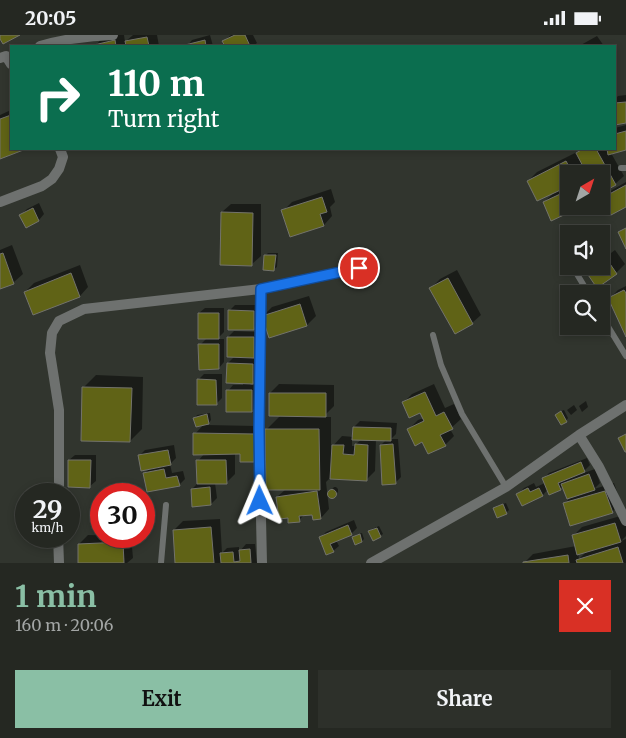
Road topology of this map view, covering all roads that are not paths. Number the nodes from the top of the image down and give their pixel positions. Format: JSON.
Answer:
{"nodes":[{"id":1,"x":114,"y":35,"type":"edge"},
{"id":2,"x":44,"y":45,"type":"edge"},
{"id":3,"x":60,"y":150,"type":"edge"},
{"id":4,"x":0,"y":202,"type":"edge"},
{"id":5,"x":359,"y":268,"type":"dead end"},
{"id":6,"x":261,"y":289,"type":"junction"},
{"id":7,"x":610,"y":330,"type":"edge"},
{"id":8,"x":433,"y":335,"type":"dead end"},
{"id":9,"x":626,"y":356,"type":"edge"},
{"id":10,"x":626,"y":405,"type":"edge"},
{"id":11,"x":579,"y":435,"type":"junction"},
{"id":12,"x":59,"y":483,"type":"edge"},
{"id":13,"x":506,"y":487,"type":"junction"},
{"id":14,"x":166,"y":505,"type":"dead end"},
{"id":15,"x":626,"y":521,"type":"edge"},
{"id":16,"x":58,"y":548,"type":"edge"},
{"id":17,"x":375,"y":562,"type":"edge"},
{"id":18,"x":59,"y":563,"type":"edge"},
{"id":19,"x":161,"y":563,"type":"edge"},
{"id":20,"x":262,"y":563,"type":"edge"}],
"edges":[{"from":1,"to":2,"type":"street"},
{"from":3,"to":4,"type":"street"},
{"from":5,"to":6,"type":"street"},
{"from":6,"to":12,"type":"street"},
{"from":6,"to":20,"type":"street"},
{"from":7,"to":9,"type":"lane"},
{"from":8,"to":13,"type":"lane"},
{"from":10,"to":11,"type":"street"},
{"from":11,"to":13,"type":"street"},
{"from":11,"to":15,"type":"street"},
{"from":13,"to":17,"type":"street"},
{"from":14,"to":19,"type":"lane"},
{"from":16,"to":18,"type":"street"}]}
